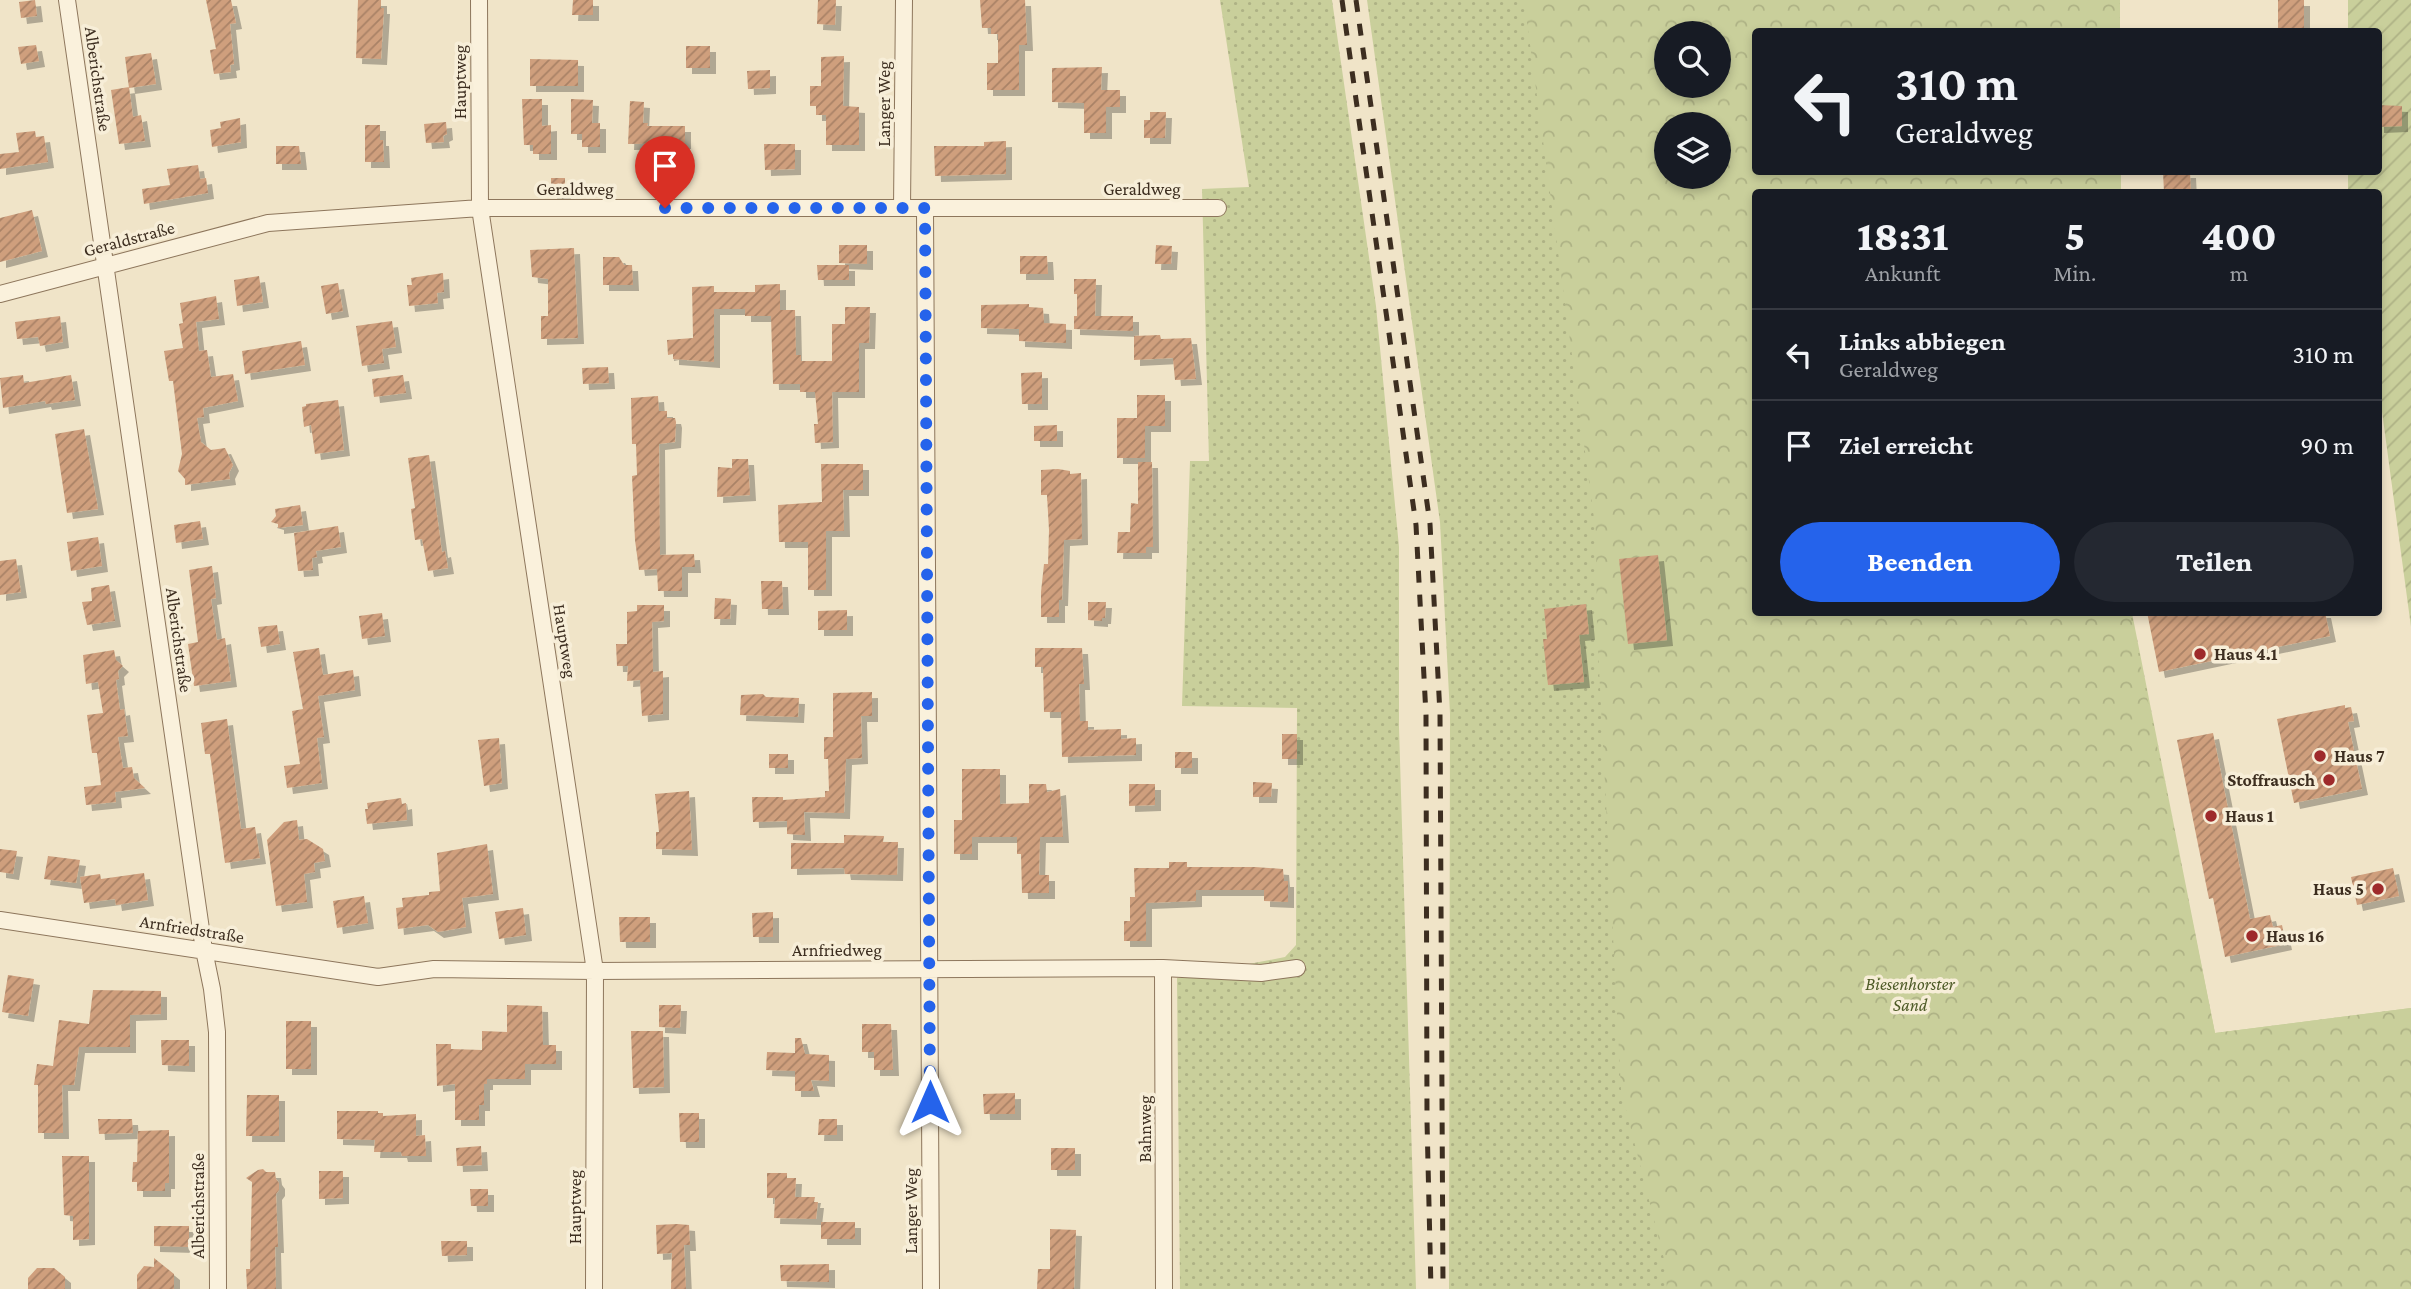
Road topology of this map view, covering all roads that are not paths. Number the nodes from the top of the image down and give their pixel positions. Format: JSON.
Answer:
{"nodes":[{"id":1,"x":67,"y":0,"type":"edge"},
{"id":2,"x":480,"y":0,"type":"edge"},
{"id":3,"x":904,"y":0,"type":"edge"},
{"id":4,"x":480,"y":208,"type":"junction"},
{"id":5,"x":902,"y":208,"type":"junction"},
{"id":6,"x":925,"y":208,"type":"junction"},
{"id":7,"x":1218,"y":208,"type":"dead end"},
{"id":8,"x":268,"y":223,"type":"joint"},
{"id":9,"x":105,"y":265,"type":"junction"},
{"id":10,"x":0,"y":294,"type":"edge"},
{"id":11,"x":0,"y":920,"type":"edge"},
{"id":12,"x":204,"y":950,"type":"junction"},
{"id":13,"x":1163,"y":968,"type":"junction"},
{"id":14,"x":1297,"y":968,"type":"dead end"},
{"id":15,"x":930,"y":969,"type":"junction"},
{"id":16,"x":596,"y":971,"type":"junction"},
{"id":17,"x":378,"y":977,"type":"joint"},
{"id":18,"x":218,"y":1289,"type":"edge"},
{"id":19,"x":594,"y":1289,"type":"edge"},
{"id":20,"x":931,"y":1289,"type":"edge"},
{"id":21,"x":1164,"y":1289,"type":"edge"}],
"edges":[{"from":1,"to":9,"type":"street","name":"Alberichstraße"},
{"from":2,"to":4,"type":"street","name":"Hauptweg"},
{"from":3,"to":5,"type":"street","name":"Langer Weg"},
{"from":4,"to":5,"type":"street","name":"Geraldweg"},
{"from":4,"to":8,"type":"street","name":"Geraldweg"},
{"from":4,"to":16,"type":"street","name":"Hauptweg"},
{"from":5,"to":6,"type":"street","name":"Geraldweg"},
{"from":6,"to":7,"type":"street","name":"Geraldweg"},
{"from":6,"to":15,"type":"street","name":"Langer Weg"},
{"from":8,"to":9,"type":"street","name":"Geraldstraße"},
{"from":9,"to":10,"type":"street","name":"Geraldstraße"},
{"from":9,"to":12,"type":"street","name":"Alberichstraße"},
{"from":11,"to":12,"type":"street","name":"Arnfriedstraße"},
{"from":12,"to":17,"type":"street","name":"Arnfriedstraße"},
{"from":12,"to":18,"type":"street","name":"Alberichstraße"},
{"from":13,"to":14,"type":"street","name":"Arnfriedweg"},
{"from":13,"to":15,"type":"street","name":"Arnfriedweg"},
{"from":13,"to":21,"type":"street","name":"Bahnweg"},
{"from":15,"to":16,"type":"street","name":"Arnfriedweg"},
{"from":15,"to":20,"type":"street","name":"Langer Weg"},
{"from":16,"to":17,"type":"street","name":"Arnfriedweg"},
{"from":16,"to":19,"type":"street","name":"Hauptweg"}]}
